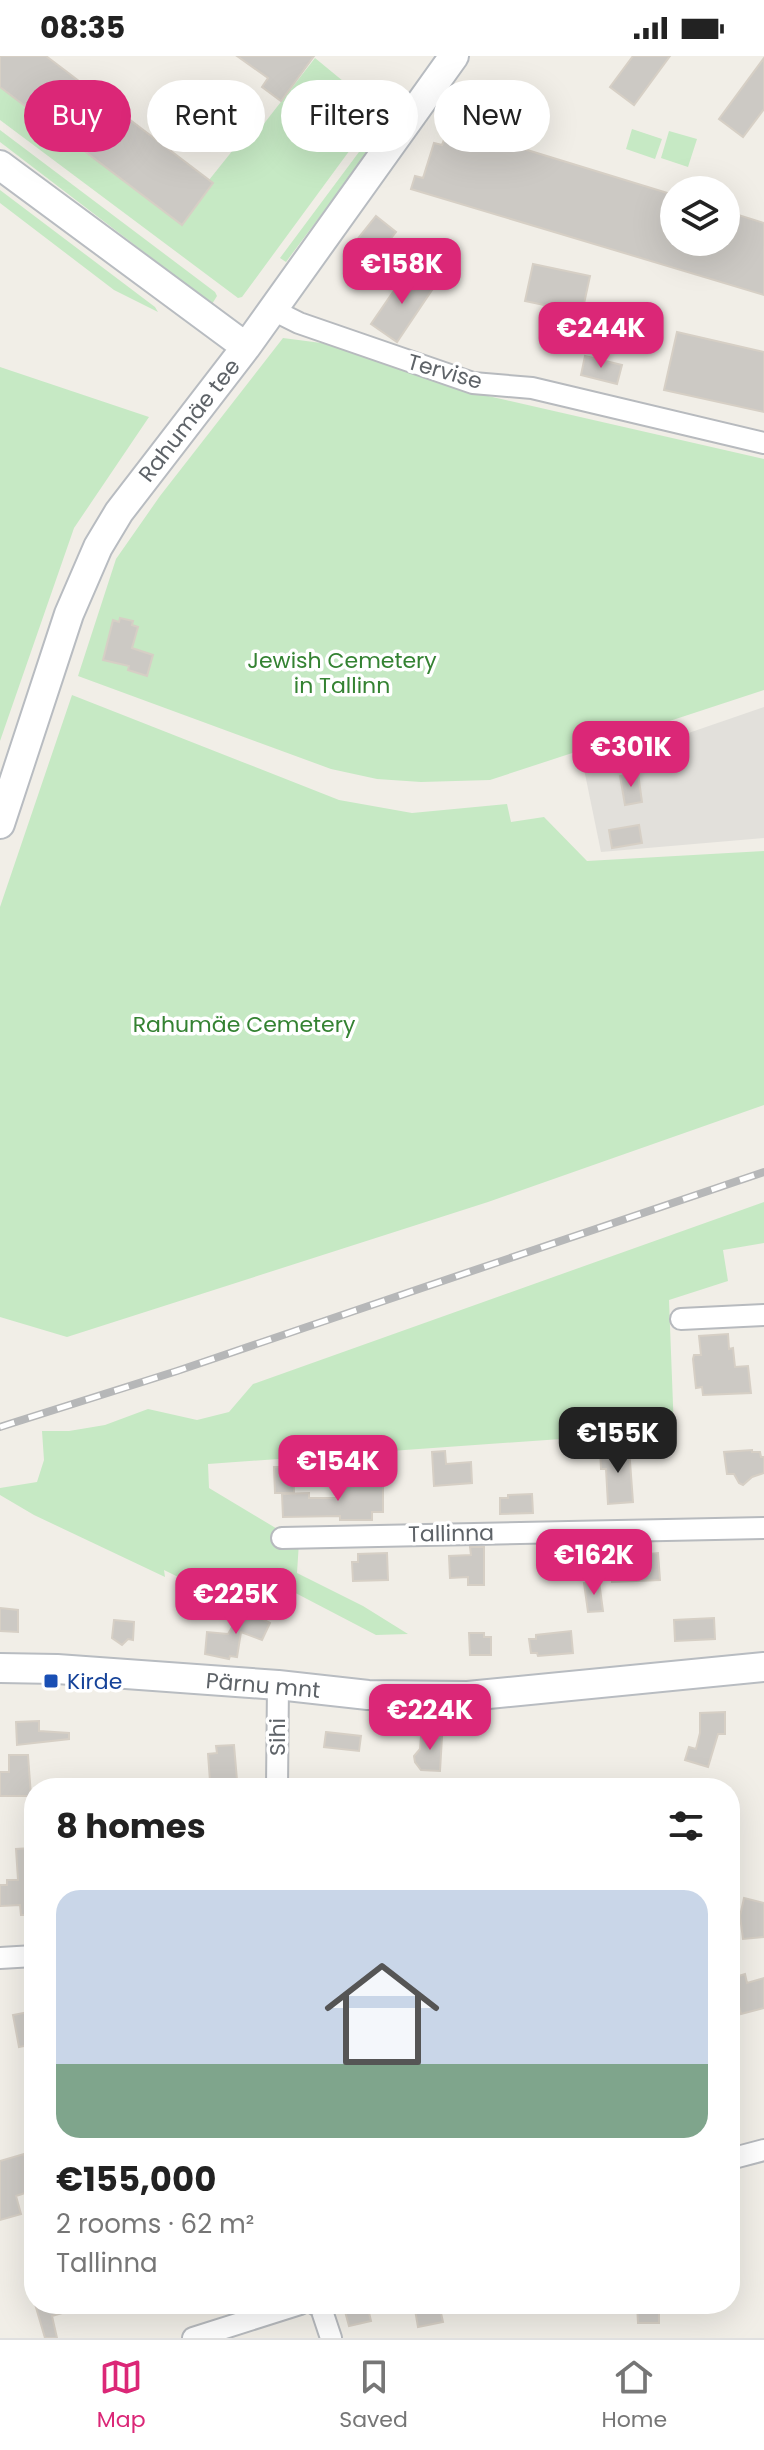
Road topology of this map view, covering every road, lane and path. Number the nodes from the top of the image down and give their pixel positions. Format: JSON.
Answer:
{"nodes":[{"id":1,"x":454,"y":56,"type":"edge"},
{"id":2,"x":0,"y":165,"type":"edge"},
{"id":3,"x":273,"y":310,"type":"junction"},
{"id":4,"x":246,"y":347,"type":"junction"},
{"id":5,"x":764,"y":443,"type":"edge"},
{"id":6,"x":0,"y":824,"type":"edge"},
{"id":7,"x":764,"y":1315,"type":"edge"},
{"id":8,"x":681,"y":1319,"type":"dead end"},
{"id":9,"x":764,"y":1528,"type":"edge"},
{"id":10,"x":282,"y":1538,"type":"dead end"},
{"id":11,"x":764,"y":1667,"type":"edge"},
{"id":12,"x":0,"y":1668,"type":"edge"},
{"id":13,"x":278,"y":1685,"type":"junction"},
{"id":14,"x":277,"y":1778,"type":"edge"},
{"id":15,"x":24,"y":1957,"type":"edge"},
{"id":16,"x":0,"y":1958,"type":"edge"},
{"id":17,"x":764,"y":2150,"type":"edge"},
{"id":18,"x":740,"y":2156,"type":"edge"},
{"id":19,"x":269,"y":2314,"type":"edge"},
{"id":20,"x":323,"y":2314,"type":"edge"},
{"id":21,"x":193,"y":2338,"type":"edge"},
{"id":22,"x":331,"y":2338,"type":"edge"}],
"edges":[{"from":1,"to":3,"type":"street","name":"Rahumäe tee"},
{"from":2,"to":4,"type":"street"},
{"from":3,"to":4,"type":"street","name":"Rahumäe tee"},
{"from":3,"to":5,"type":"street","name":"Tervise"},
{"from":4,"to":6,"type":"street","name":"Rahumäe tee"},
{"from":7,"to":8,"type":"street"},
{"from":9,"to":10,"type":"street","name":"Tallinna"},
{"from":11,"to":13,"type":"street","name":"Pärnu mnt"},
{"from":12,"to":13,"type":"street","name":"Pärnu mnt"},
{"from":13,"to":14,"type":"street","name":"Sihi"},
{"from":15,"to":16,"type":"street"},
{"from":17,"to":18,"type":"street"},
{"from":19,"to":21,"type":"street"},
{"from":20,"to":22,"type":"street"}]}
